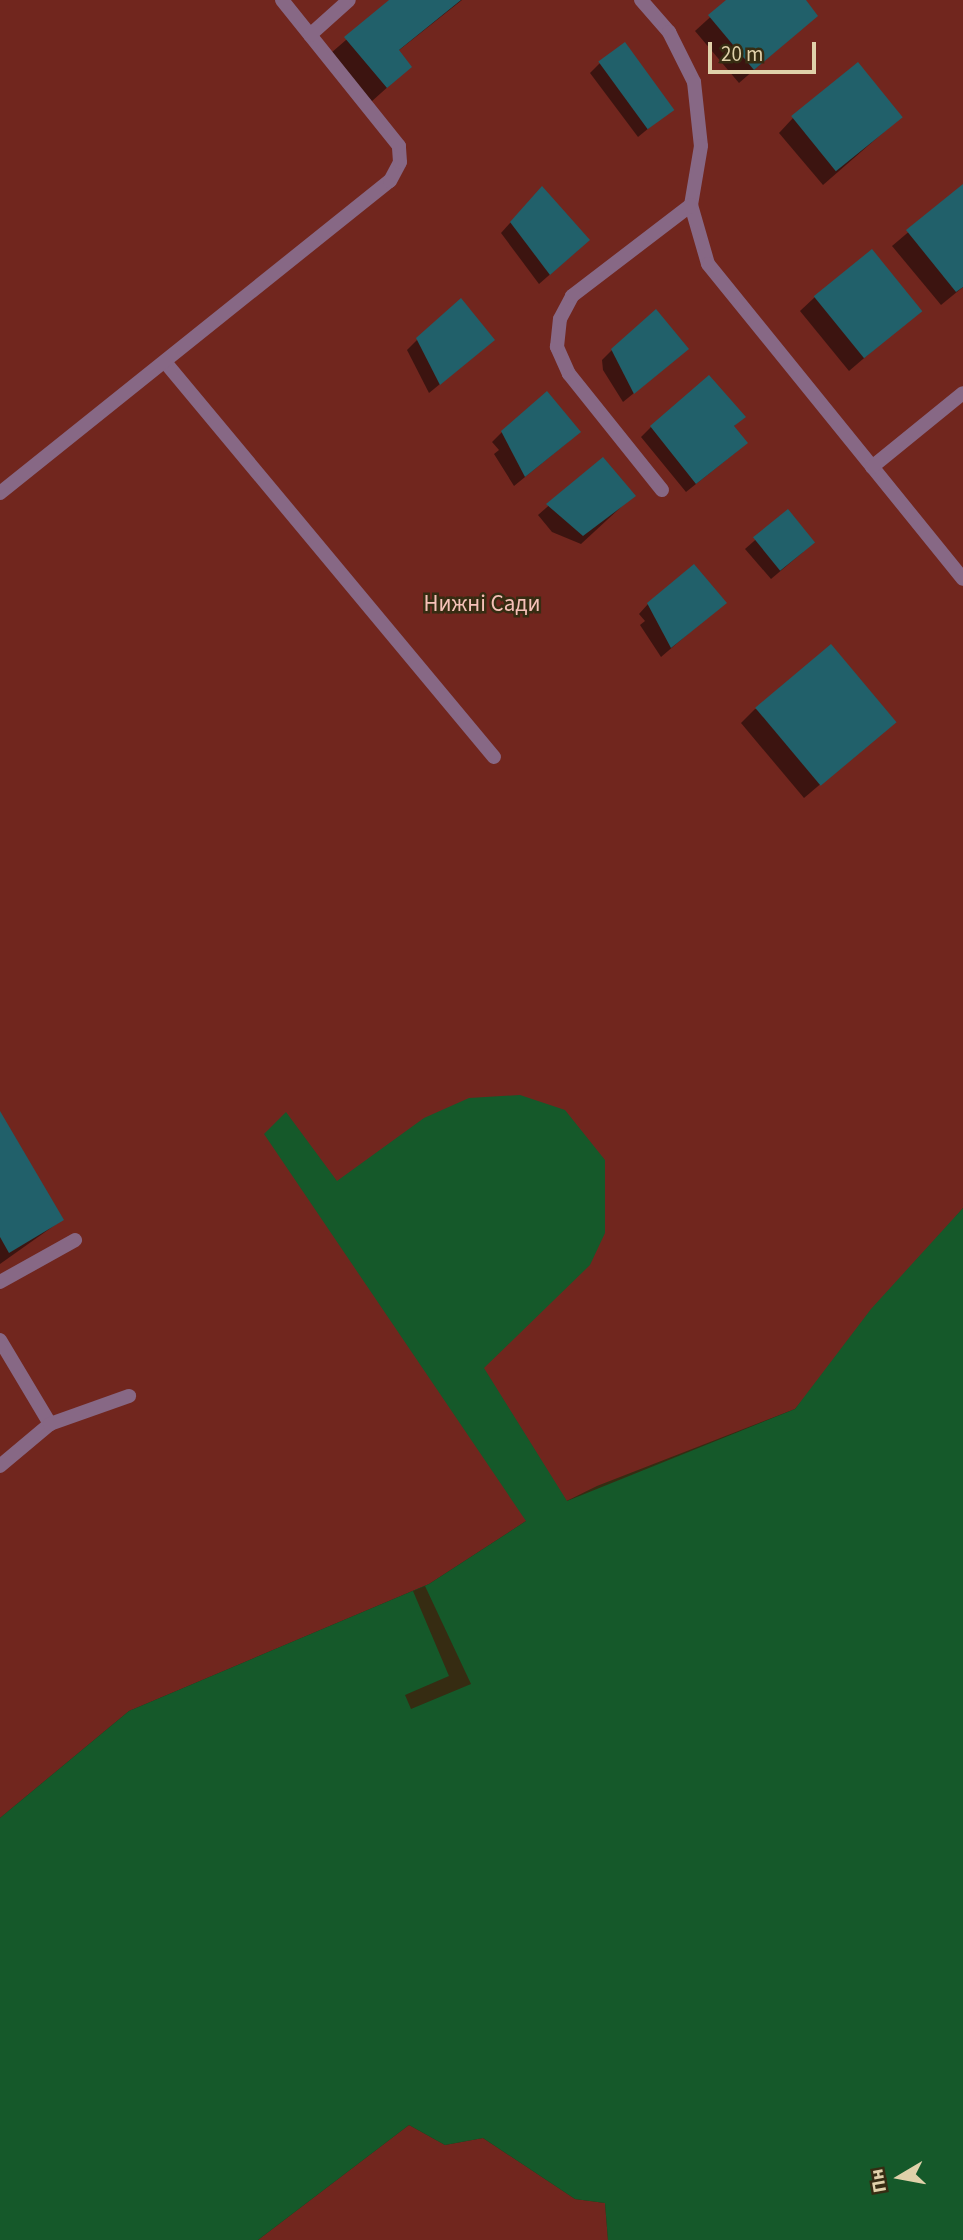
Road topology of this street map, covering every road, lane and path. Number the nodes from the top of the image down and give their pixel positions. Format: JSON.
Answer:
{"nodes":[{"id":1,"x":282,"y":0,"type":"edge"},
{"id":2,"x":349,"y":0,"type":"edge"},
{"id":3,"x":641,"y":0,"type":"edge"},
{"id":4,"x":310,"y":35,"type":"junction"},
{"id":5,"x":691,"y":205,"type":"junction"},
{"id":6,"x":165,"y":362,"type":"junction"},
{"id":7,"x":963,"y":393,"type":"edge"},
{"id":8,"x":872,"y":467,"type":"junction"},
{"id":9,"x":662,"y":490,"type":"dead end"},
{"id":10,"x":0,"y":493,"type":"edge"},
{"id":11,"x":963,"y":579,"type":"edge"},
{"id":12,"x":494,"y":757,"type":"dead end"},
{"id":13,"x":75,"y":1240,"type":"dead end"},
{"id":14,"x":0,"y":1282,"type":"edge"},
{"id":15,"x":0,"y":1340,"type":"edge"},
{"id":16,"x":129,"y":1396,"type":"dead end"},
{"id":17,"x":50,"y":1424,"type":"junction"},
{"id":18,"x":0,"y":1466,"type":"edge"}],
"edges":[{"from":1,"to":4,"type":"street"},
{"from":2,"to":4,"type":"street"},
{"from":3,"to":5,"type":"street"},
{"from":4,"to":6,"type":"street"},
{"from":5,"to":8,"type":"street"},
{"from":5,"to":9,"type":"street"},
{"from":6,"to":10,"type":"street"},
{"from":6,"to":12,"type":"street"},
{"from":7,"to":8,"type":"street"},
{"from":8,"to":11,"type":"street"},
{"from":13,"to":14,"type":"street"},
{"from":15,"to":17,"type":"street"},
{"from":16,"to":17,"type":"street"},
{"from":17,"to":18,"type":"street"}]}
